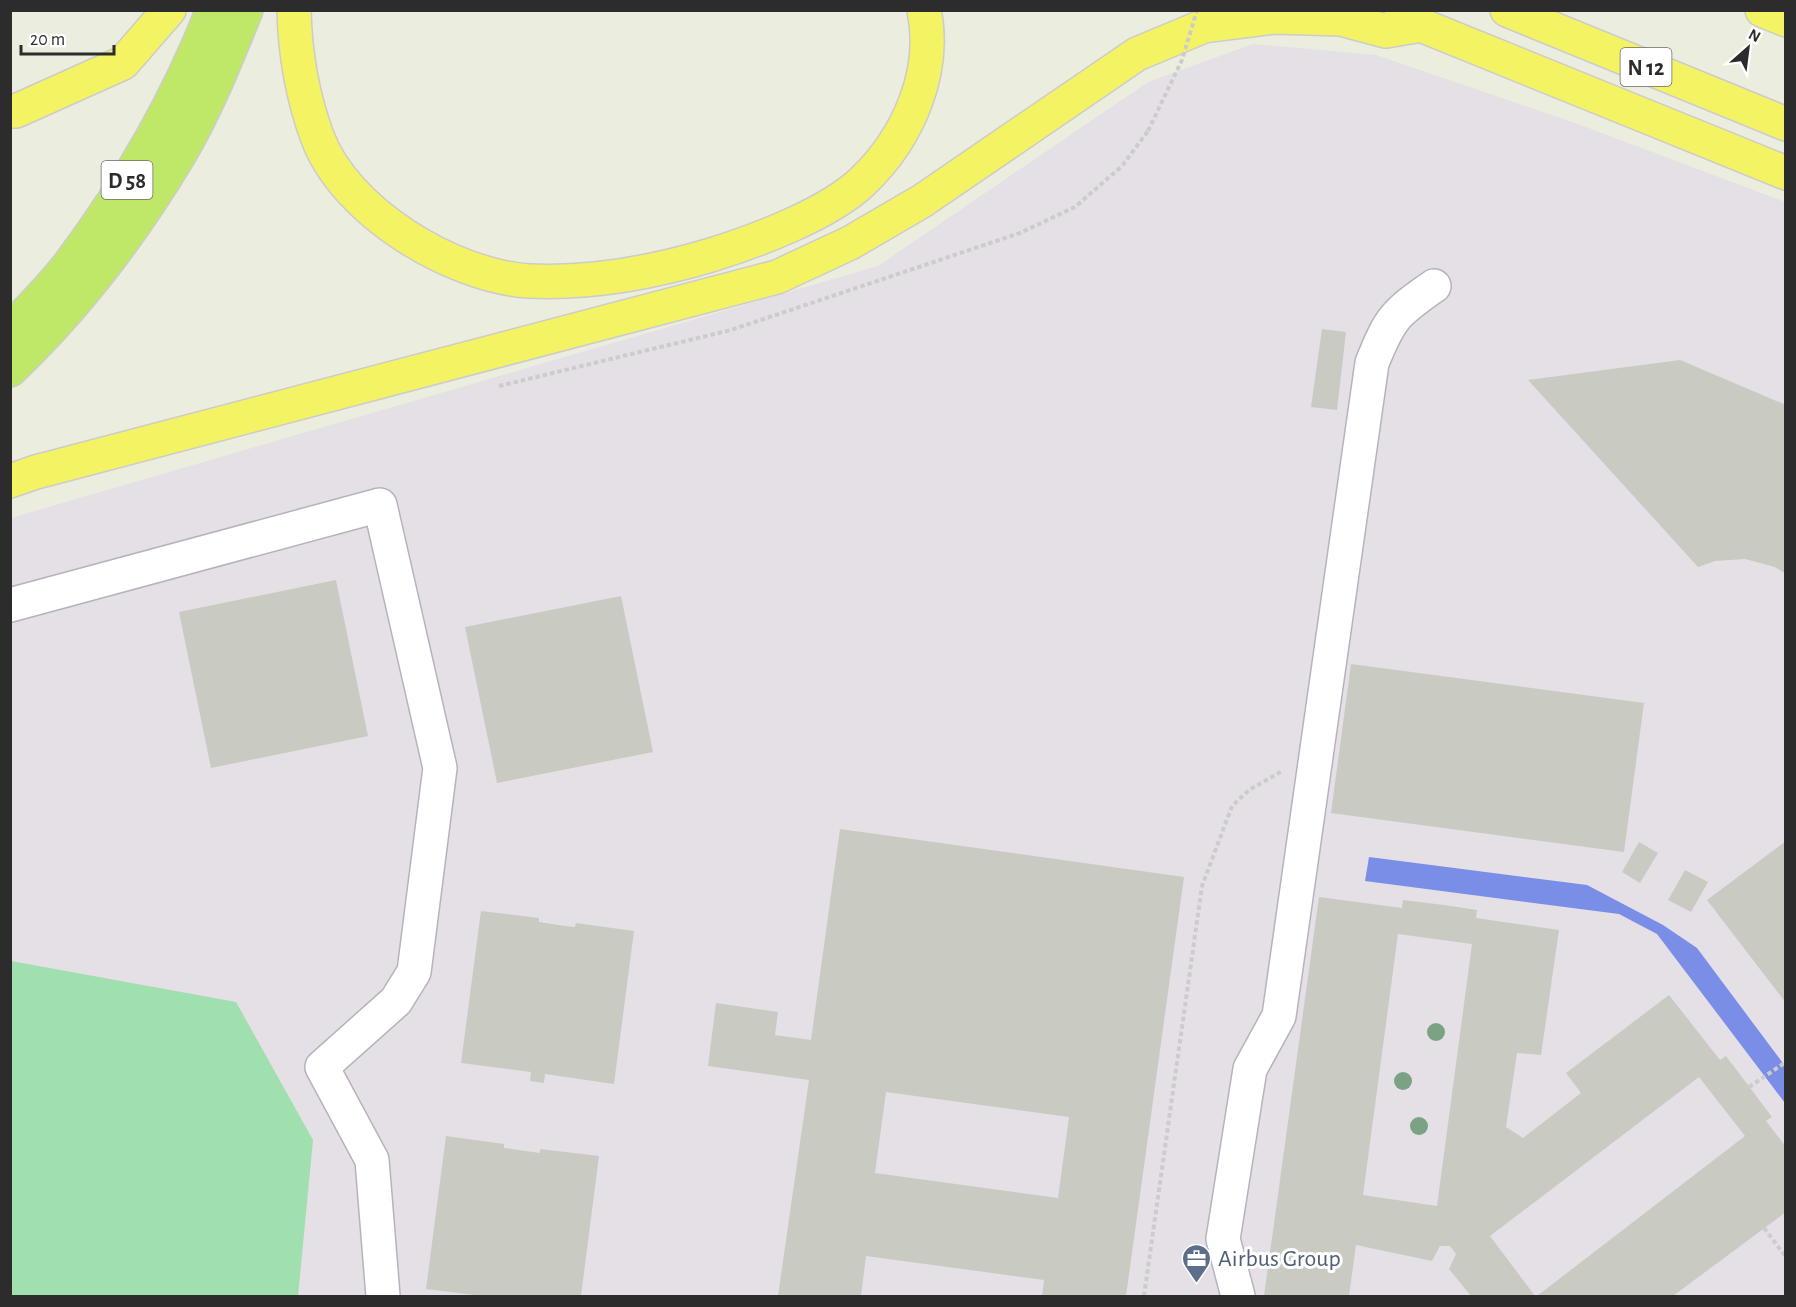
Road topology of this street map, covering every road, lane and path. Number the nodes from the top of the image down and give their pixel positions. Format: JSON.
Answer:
{"nodes":[{"id":1,"x":170,"y":10,"type":"edge"},
{"id":2,"x":213,"y":10,"type":"edge"},
{"id":3,"x":246,"y":10,"type":"edge"},
{"id":4,"x":294,"y":10,"type":"edge"},
{"id":5,"x":924,"y":10,"type":"edge"},
{"id":6,"x":1197,"y":10,"type":"edge"},
{"id":7,"x":1383,"y":10,"type":"edge"},
{"id":8,"x":1507,"y":10,"type":"edge"},
{"id":9,"x":1762,"y":10,"type":"edge"},
{"id":10,"x":1785,"y":20,"type":"edge"},
{"id":11,"x":1422,"y":25,"type":"junction"},
{"id":12,"x":10,"y":111,"type":"edge"},
{"id":13,"x":1785,"y":124,"type":"edge"},
{"id":14,"x":1148,"y":131,"type":"dead end"},
{"id":15,"x":1785,"y":173,"type":"edge"},
{"id":16,"x":1434,"y":286,"type":"dead end"},
{"id":17,"x":10,"y":330,"type":"edge"},
{"id":18,"x":10,"y":370,"type":"edge"},
{"id":19,"x":10,"y":481,"type":"edge"},
{"id":20,"x":10,"y":605,"type":"edge"},
{"id":21,"x":1316,"y":758,"type":"junction"},
{"id":22,"x":1785,"y":1062,"type":"edge"},
{"id":23,"x":1749,"y":1087,"type":"dead end"},
{"id":24,"x":1764,"y":1228,"type":"dead end"},
{"id":25,"x":1785,"y":1257,"type":"edge"},
{"id":26,"x":383,"y":1296,"type":"edge"},
{"id":27,"x":1144,"y":1296,"type":"edge"},
{"id":28,"x":1238,"y":1296,"type":"edge"}],
"edges":[{"from":1,"to":12,"type":"highway"},
{"from":2,"to":17,"type":"main road","number":"D 58"},
{"from":3,"to":18,"type":"main road","number":"D 58"},
{"from":4,"to":5,"type":"highway"},
{"from":6,"to":14,"type":"path","bridge":true},
{"from":7,"to":11,"type":"highway"},
{"from":8,"to":13,"type":"highway","number":"N 12"},
{"from":9,"to":10,"type":"highway"},
{"from":11,"to":15,"type":"highway"},
{"from":11,"to":19,"type":"highway"},
{"from":16,"to":21,"type":"lane"},
{"from":20,"to":26,"type":"lane"},
{"from":21,"to":27,"type":"path"},
{"from":21,"to":28,"type":"lane"},
{"from":22,"to":23,"type":"path"},
{"from":24,"to":25,"type":"path"}]}
